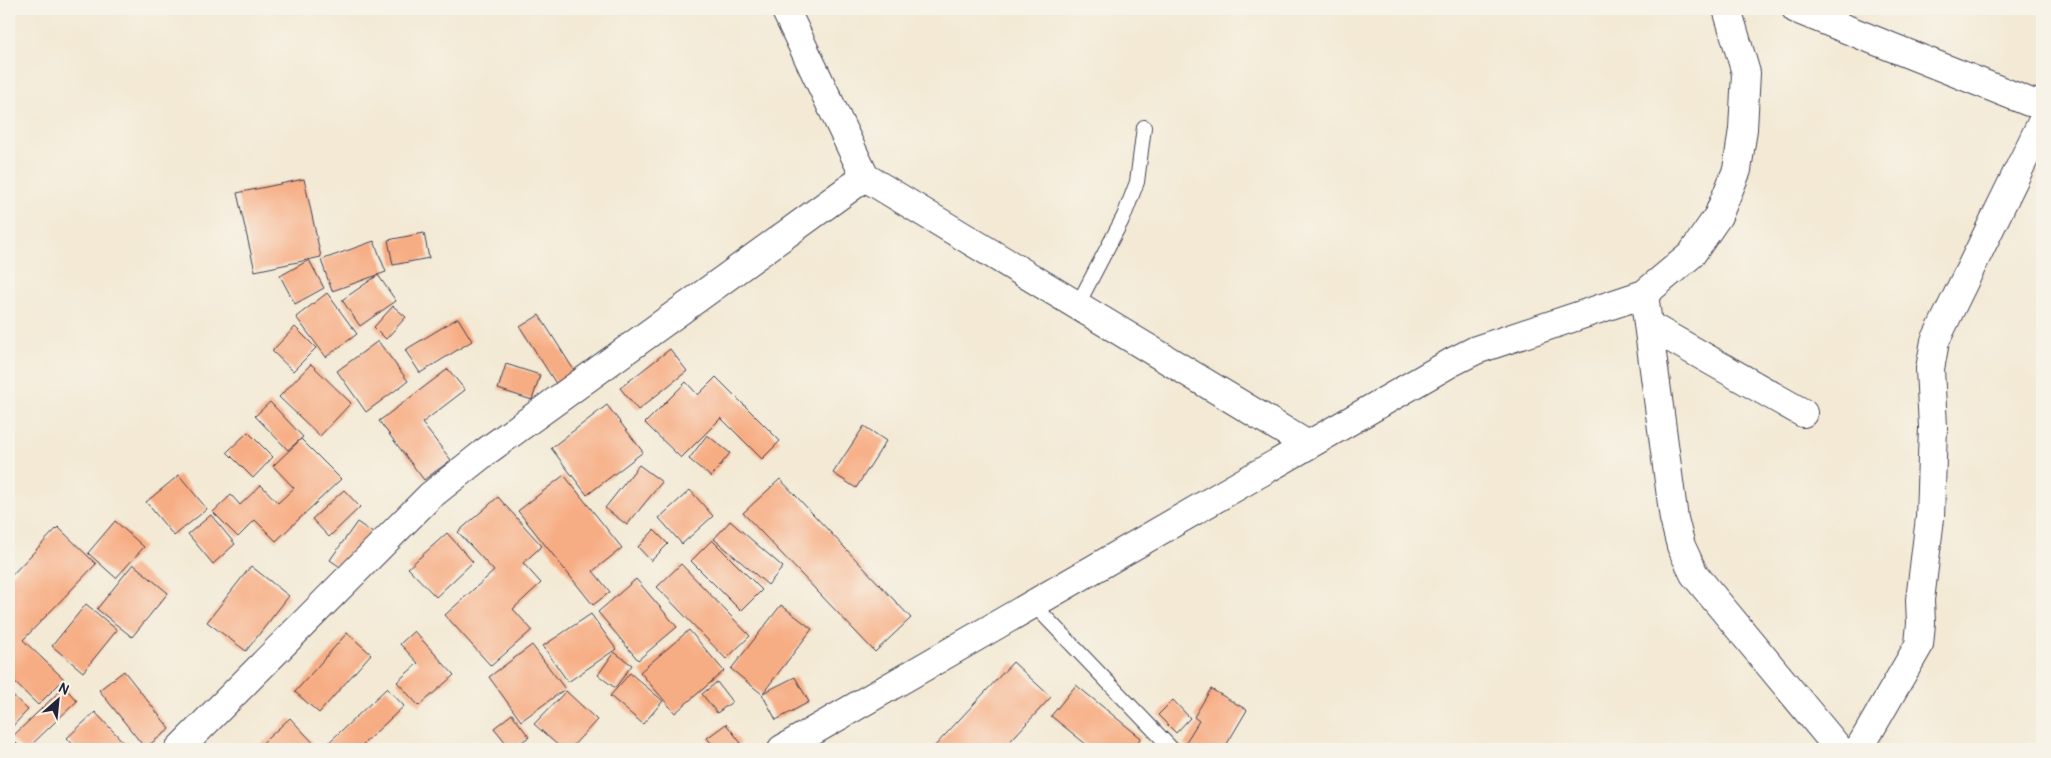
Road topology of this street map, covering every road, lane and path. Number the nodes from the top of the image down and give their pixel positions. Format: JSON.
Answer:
{"nodes":[{"id":1,"x":785,"y":9,"type":"edge"},
{"id":2,"x":1726,"y":9,"type":"edge"},
{"id":3,"x":1796,"y":9,"type":"edge"},
{"id":4,"x":2042,"y":104,"type":"edge"},
{"id":5,"x":2042,"y":122,"type":"edge"},
{"id":6,"x":1144,"y":127,"type":"dead end"},
{"id":7,"x":865,"y":177,"type":"junction"},
{"id":8,"x":1644,"y":294,"type":"junction"},
{"id":9,"x":1077,"y":306,"type":"junction"},
{"id":10,"x":1648,"y":325,"type":"junction"},
{"id":11,"x":1803,"y":413,"type":"dead end"},
{"id":12,"x":1308,"y":445,"type":"junction"},
{"id":13,"x":1033,"y":604,"type":"junction"},
{"id":14,"x":179,"y":749,"type":"edge"},
{"id":15,"x":782,"y":749,"type":"edge"},
{"id":16,"x":1172,"y":749,"type":"edge"},
{"id":17,"x":1838,"y":749,"type":"edge"},
{"id":18,"x":1859,"y":749,"type":"edge"}],
"edges":[{"from":1,"to":7,"type":"street"},
{"from":2,"to":8,"type":"street"},
{"from":3,"to":4,"type":"street"},
{"from":5,"to":18,"type":"street"},
{"from":6,"to":9,"type":"lane"},
{"from":7,"to":9,"type":"street"},
{"from":7,"to":14,"type":"street"},
{"from":8,"to":10,"type":"street"},
{"from":8,"to":12,"type":"street"},
{"from":9,"to":12,"type":"street"},
{"from":10,"to":11,"type":"street"},
{"from":10,"to":17,"type":"street"},
{"from":12,"to":13,"type":"street"},
{"from":13,"to":15,"type":"street"},
{"from":13,"to":16,"type":"lane"}]}
